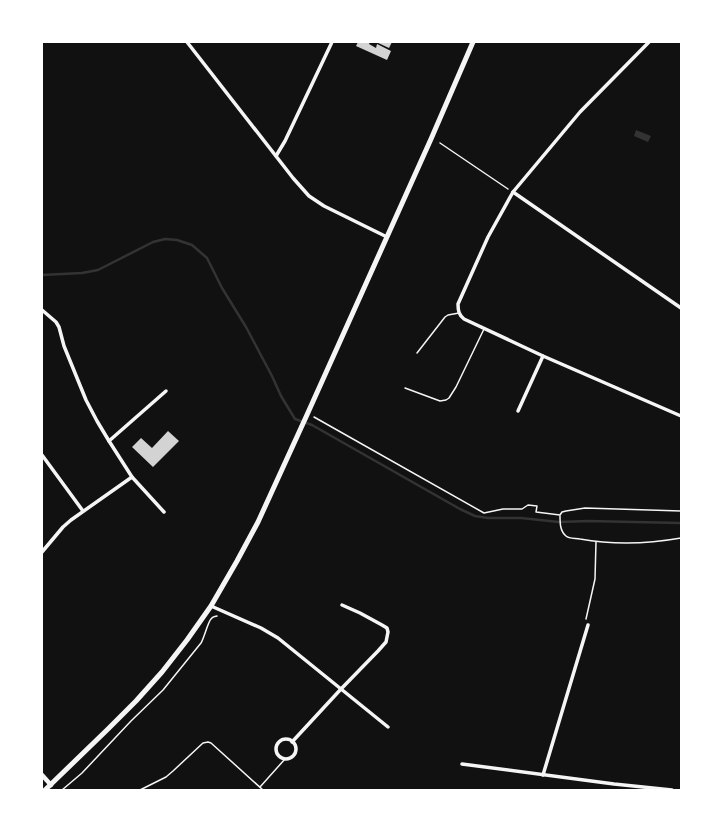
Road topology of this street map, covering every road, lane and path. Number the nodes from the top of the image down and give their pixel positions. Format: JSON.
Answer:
{"nodes":[{"id":1,"x":186,"y":42,"type":"edge"},
{"id":2,"x":332,"y":42,"type":"edge"},
{"id":3,"x":473,"y":42,"type":"edge"},
{"id":4,"x":649,"y":42,"type":"edge"},
{"id":5,"x":440,"y":143,"type":"dead end"},
{"id":6,"x":276,"y":156,"type":"junction"},
{"id":7,"x":513,"y":192,"type":"junction"},
{"id":8,"x":387,"y":237,"type":"junction"},
{"id":9,"x":681,"y":308,"type":"edge"},
{"id":10,"x":42,"y":310,"type":"edge"},
{"id":11,"x":459,"y":313,"type":"junction"},
{"id":12,"x":485,"y":329,"type":"junction"},
{"id":13,"x":417,"y":353,"type":"dead end"},
{"id":14,"x":543,"y":356,"type":"junction"},
{"id":15,"x":405,"y":388,"type":"dead end"},
{"id":16,"x":166,"y":391,"type":"dead end"},
{"id":17,"x":518,"y":411,"type":"dead end"},
{"id":18,"x":681,"y":416,"type":"edge"},
{"id":19,"x":314,"y":417,"type":"dead end"},
{"id":20,"x":109,"y":441,"type":"junction"},
{"id":21,"x":42,"y":455,"type":"edge"},
{"id":22,"x":132,"y":477,"type":"junction"},
{"id":23,"x":681,"y":510,"type":"edge"},
{"id":24,"x":83,"y":511,"type":"junction"},
{"id":25,"x":164,"y":512,"type":"dead end"},
{"id":26,"x":560,"y":515,"type":"junction"},
{"id":27,"x":681,"y":538,"type":"edge"},
{"id":28,"x":596,"y":542,"type":"junction"},
{"id":29,"x":42,"y":552,"type":"edge"},
{"id":30,"x":342,"y":605,"type":"dead end"},
{"id":31,"x":212,"y":606,"type":"junction"},
{"id":32,"x":217,"y":616,"type":"dead end"},
{"id":33,"x":588,"y":625,"type":"joint"},
{"id":34,"x":341,"y":689,"type":"junction"},
{"id":35,"x":388,"y":727,"type":"dead end"},
{"id":36,"x":292,"y":742,"type":"junction"},
{"id":37,"x":285,"y":759,"type":"junction"},
{"id":38,"x":462,"y":764,"type":"dead end"},
{"id":39,"x":42,"y":775,"type":"edge"},
{"id":40,"x":543,"y":775,"type":"junction"},
{"id":41,"x":614,"y":784,"type":"junction"},
{"id":42,"x":51,"y":785,"type":"junction"},
{"id":43,"x":260,"y":788,"type":"junction"},
{"id":44,"x":45,"y":790,"type":"edge"},
{"id":45,"x":62,"y":790,"type":"edge"},
{"id":46,"x":140,"y":790,"type":"edge"},
{"id":47,"x":263,"y":790,"type":"edge"},
{"id":48,"x":612,"y":790,"type":"edge"},
{"id":49,"x":672,"y":790,"type":"edge"}],
"edges":[{"from":1,"to":6,"type":"street"},
{"from":2,"to":6,"type":"street"},
{"from":3,"to":8,"type":"main road"},
{"from":4,"to":7,"type":"street"},
{"from":5,"to":7,"type":"path"},
{"from":6,"to":8,"type":"street"},
{"from":7,"to":9,"type":"street"},
{"from":7,"to":11,"type":"street"},
{"from":8,"to":31,"type":"main road"},
{"from":10,"to":20,"type":"street"},
{"from":11,"to":12,"type":"street"},
{"from":11,"to":13,"type":"lane"},
{"from":12,"to":14,"type":"street"},
{"from":12,"to":15,"type":"lane"},
{"from":14,"to":17,"type":"street"},
{"from":14,"to":18,"type":"street"},
{"from":16,"to":20,"type":"street"},
{"from":19,"to":26,"type":"path"},
{"from":20,"to":22,"type":"street"},
{"from":21,"to":24,"type":"street"},
{"from":22,"to":24,"type":"street"},
{"from":22,"to":25,"type":"street"},
{"from":23,"to":26,"type":"path"},
{"from":24,"to":29,"type":"street"},
{"from":26,"to":28,"type":"path"},
{"from":27,"to":28,"type":"path"},
{"from":28,"to":33,"type":"path"},
{"from":30,"to":34,"type":"street"},
{"from":31,"to":34,"type":"street"},
{"from":31,"to":42,"type":"main road"},
{"from":32,"to":45,"type":"path"},
{"from":33,"to":40,"type":"street"},
{"from":34,"to":35,"type":"street"},
{"from":34,"to":36,"type":"street"},
{"from":36,"to":37,"type":"street"},
{"from":36,"to":37,"type":"street"},
{"from":37,"to":43,"type":"lane"},
{"from":38,"to":40,"type":"street"},
{"from":39,"to":42,"type":"street"},
{"from":40,"to":41,"type":"street"},
{"from":41,"to":48,"type":"street"},
{"from":41,"to":49,"type":"street"},
{"from":42,"to":44,"type":"main road"},
{"from":43,"to":46,"type":"lane"},
{"from":43,"to":47,"type":"lane"}]}
